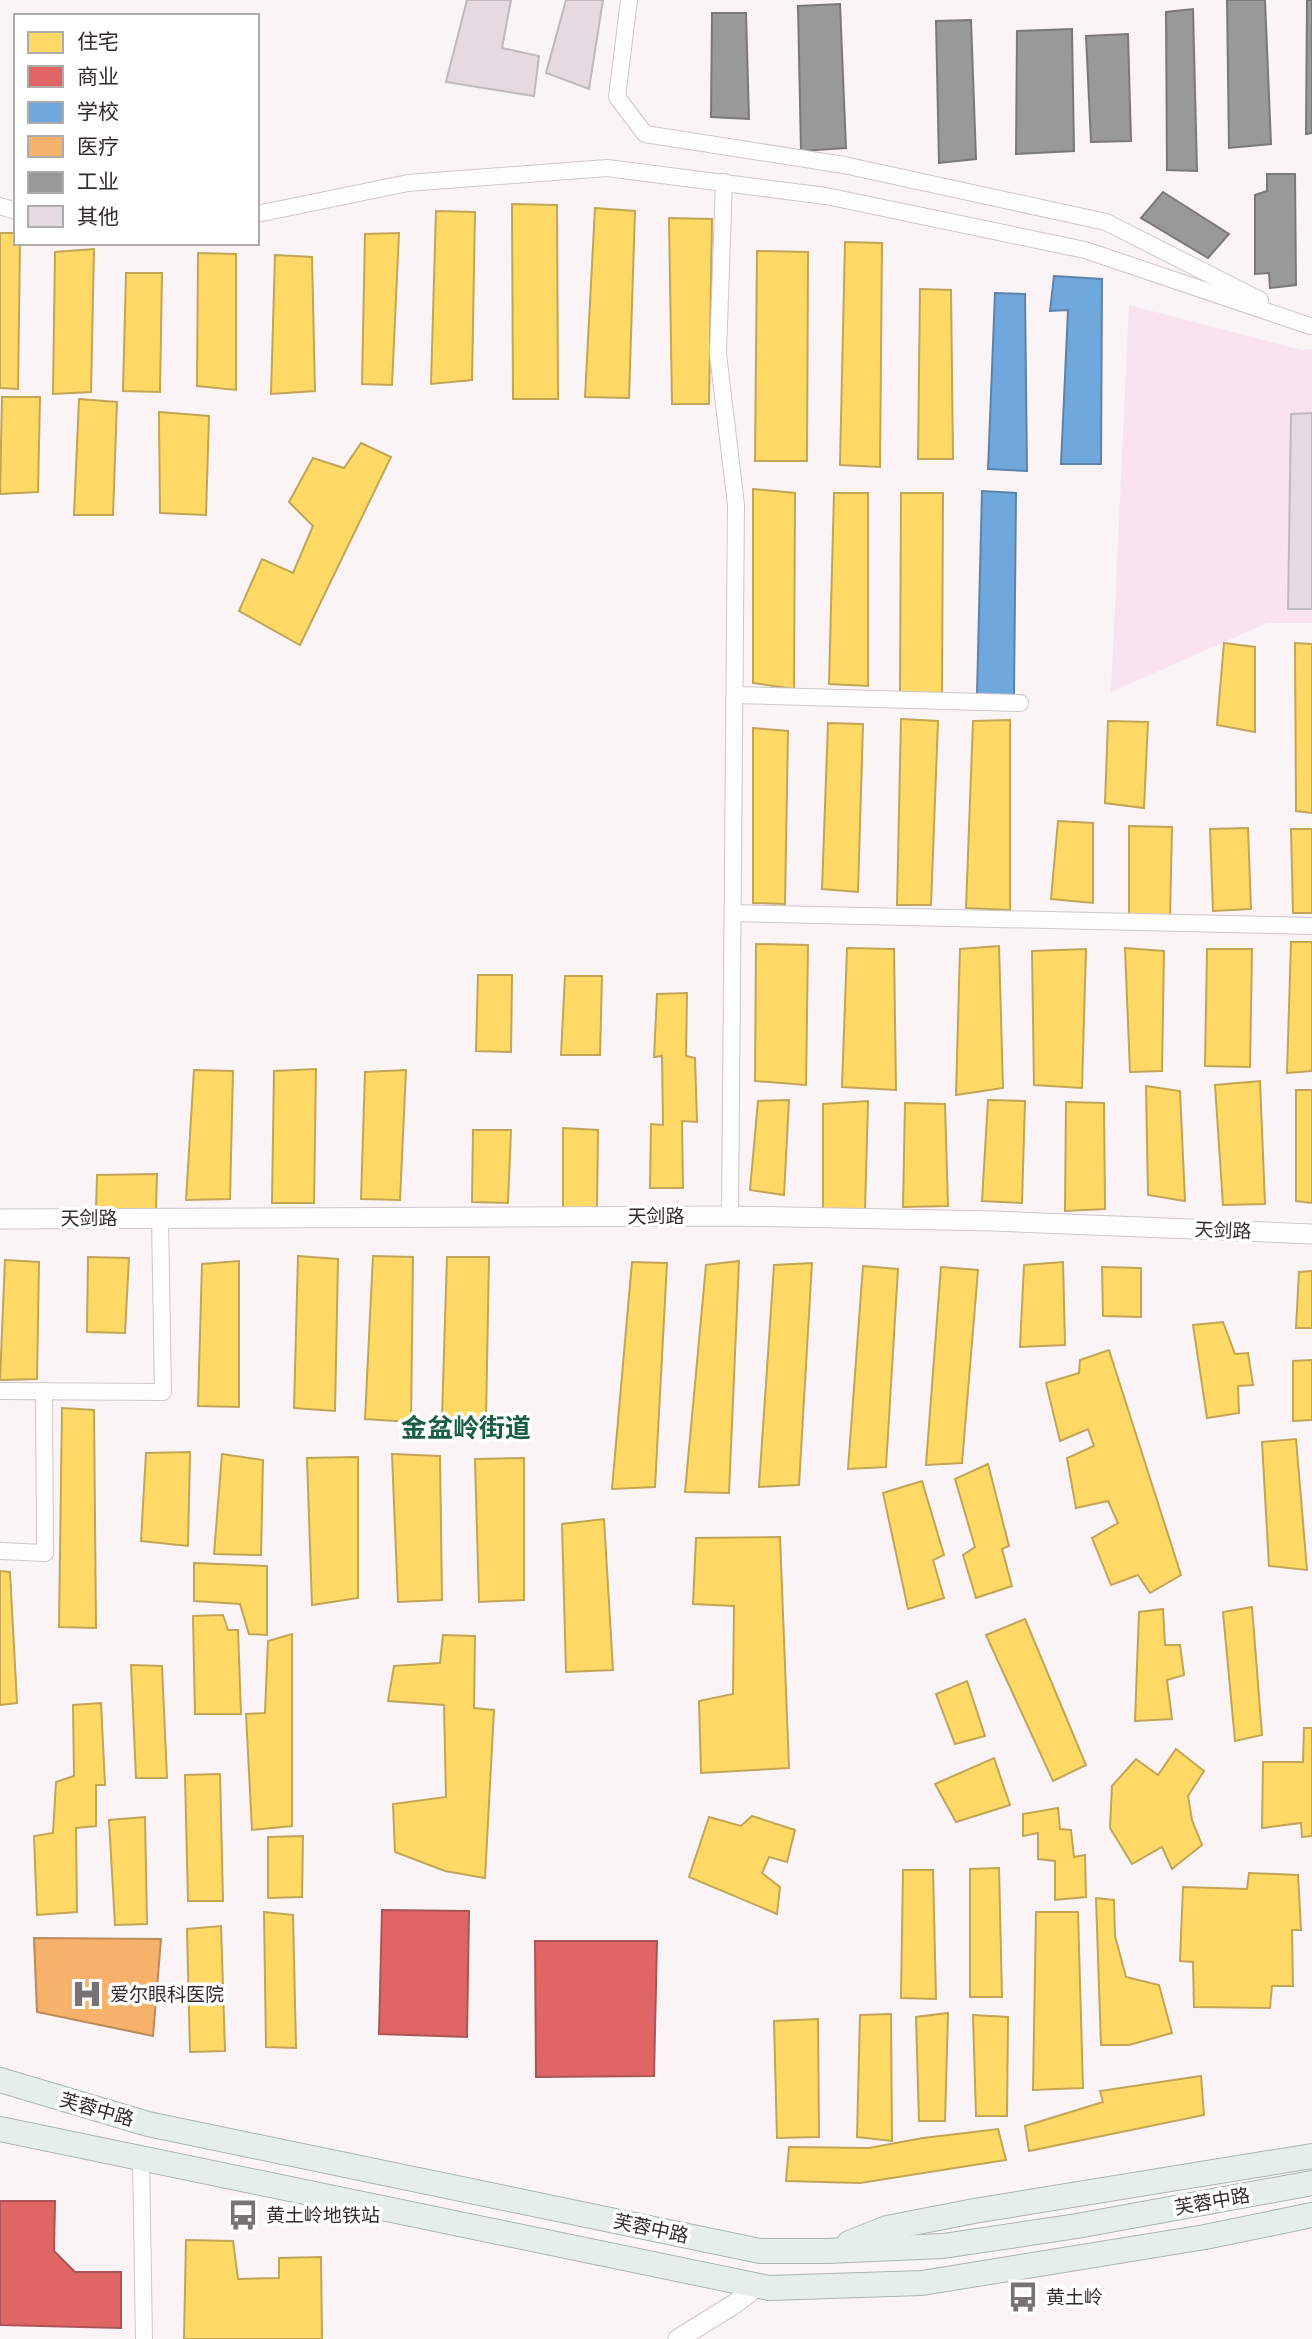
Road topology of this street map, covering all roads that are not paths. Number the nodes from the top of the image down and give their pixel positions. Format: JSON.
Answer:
{"nodes":[{"id":1,"x":629,"y":0,"type":"edge"},
{"id":2,"x":724,"y":182,"type":"junction"},
{"id":3,"x":259,"y":214,"type":"edge"},
{"id":4,"x":1311,"y":326,"type":"edge"},
{"id":5,"x":734,"y":695,"type":"junction"},
{"id":6,"x":1020,"y":704,"type":"dead end"},
{"id":7,"x":733,"y":913,"type":"junction"},
{"id":8,"x":1312,"y":926,"type":"edge"},
{"id":9,"x":730,"y":1216,"type":"junction"},
{"id":10,"x":160,"y":1218,"type":"junction"},
{"id":11,"x":0,"y":1219,"type":"edge"},
{"id":12,"x":1312,"y":1234,"type":"edge"},
{"id":13,"x":0,"y":1391,"type":"edge"},
{"id":14,"x":44,"y":1391,"type":"junction"},
{"id":15,"x":0,"y":1551,"type":"edge"},
{"id":16,"x":0,"y":2080,"type":"edge"},
{"id":17,"x":0,"y":2129,"type":"edge"},
{"id":18,"x":1312,"y":2156,"type":"edge"},
{"id":19,"x":141,"y":2158,"type":"junction"},
{"id":20,"x":1312,"y":2183,"type":"edge"},
{"id":21,"x":1312,"y":2215,"type":"edge"},
{"id":22,"x":827,"y":2251,"type":"junction"},
{"id":23,"x":757,"y":2286,"type":"junction"},
{"id":24,"x":144,"y":2339,"type":"edge"},
{"id":25,"x":678,"y":2339,"type":"edge"}],
"edges":[{"from":1,"to":4,"type":"street"},
{"from":2,"to":3,"type":"street"},
{"from":2,"to":4,"type":"street"},
{"from":2,"to":5,"type":"street"},
{"from":5,"to":6,"type":"street"},
{"from":5,"to":7,"type":"street"},
{"from":7,"to":8,"type":"street"},
{"from":7,"to":9,"type":"street"},
{"from":9,"to":10,"type":"street","name":"天剑路"},
{"from":9,"to":12,"type":"street","name":"天剑路"},
{"from":10,"to":11,"type":"street","name":"天剑路"},
{"from":10,"to":14,"type":"street"},
{"from":13,"to":14,"type":"street"},
{"from":14,"to":15,"type":"street"},
{"from":16,"to":22,"type":"main road","name":"芙蓉中路"},
{"from":17,"to":19,"type":"main road","name":"芙蓉中路"},
{"from":18,"to":22,"type":"main road"},
{"from":19,"to":23,"type":"main road","name":"芙蓉中路"},
{"from":19,"to":24,"type":"street"},
{"from":20,"to":22,"type":"main road","name":"芙蓉中路"},
{"from":21,"to":23,"type":"main road","name":"芙蓉中路"},
{"from":23,"to":25,"type":"street"}]}
